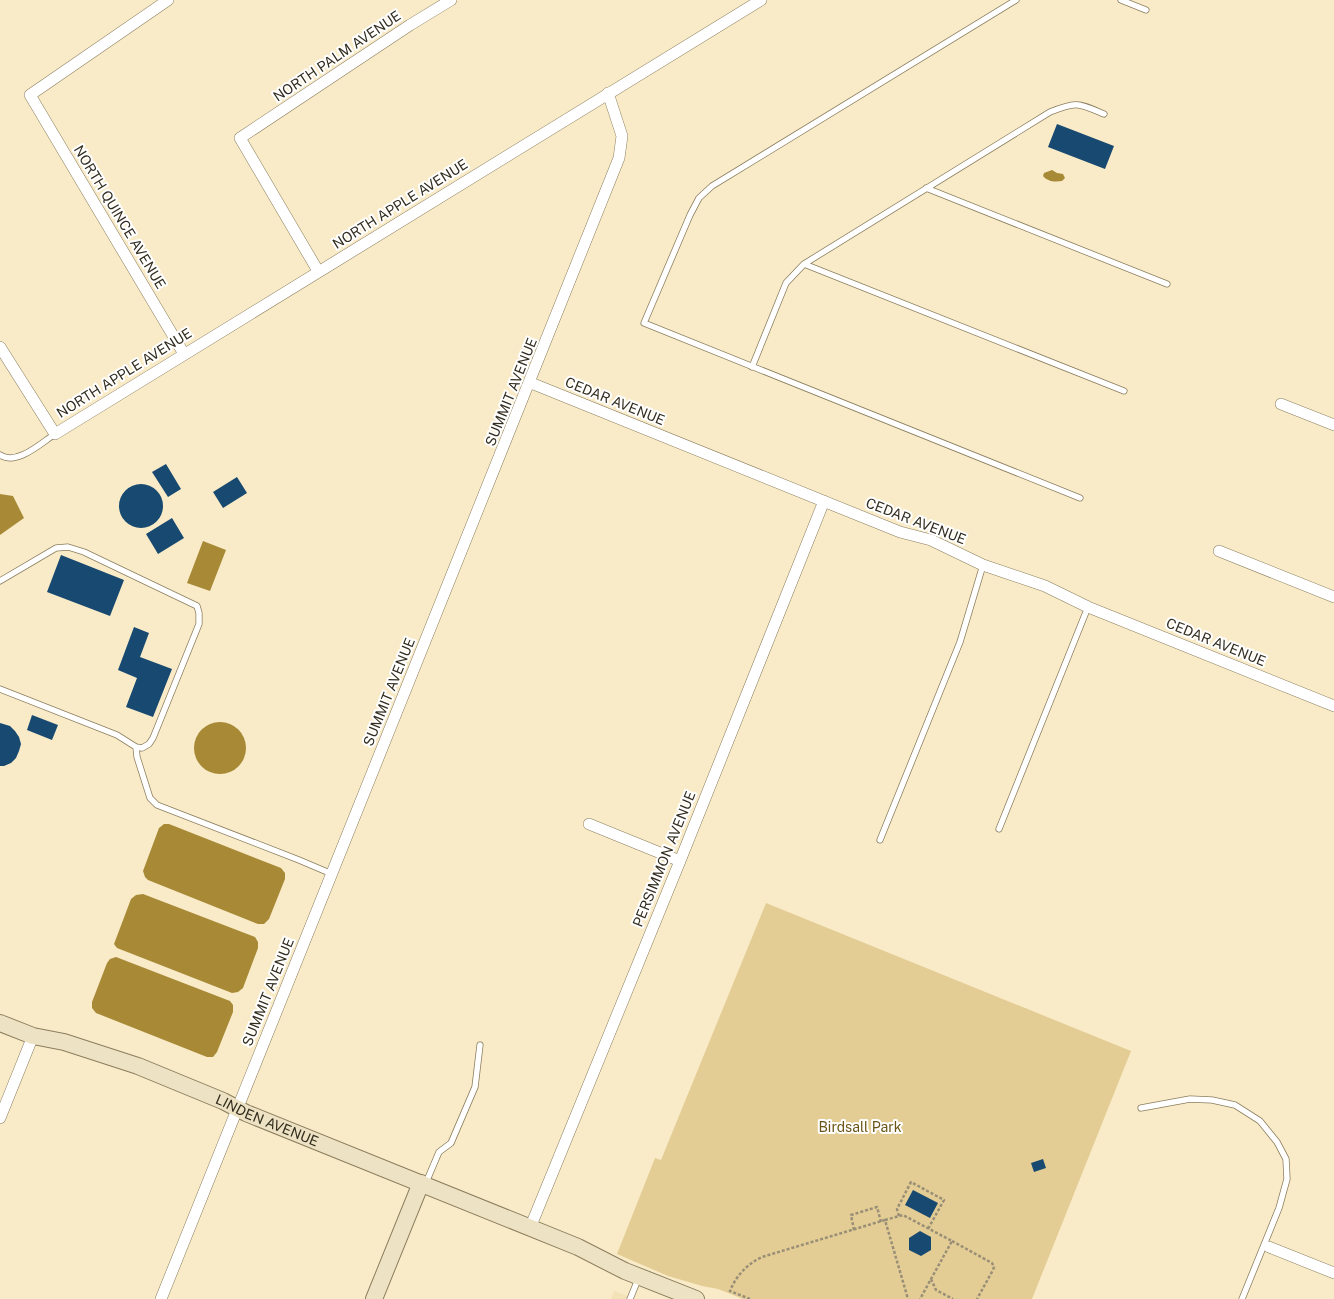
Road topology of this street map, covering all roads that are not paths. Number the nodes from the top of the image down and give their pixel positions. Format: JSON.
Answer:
{"nodes":[{"id":1,"x":168,"y":0,"type":"edge"},
{"id":2,"x":451,"y":0,"type":"edge"},
{"id":3,"x":761,"y":0,"type":"edge"},
{"id":4,"x":1016,"y":0,"type":"edge"},
{"id":5,"x":1121,"y":0,"type":"edge"},
{"id":6,"x":1146,"y":10,"type":"dead end"},
{"id":7,"x":608,"y":93,"type":"junction"},
{"id":8,"x":1104,"y":114,"type":"dead end"},
{"id":9,"x":926,"y":188,"type":"junction"},
{"id":10,"x":804,"y":264,"type":"junction"},
{"id":11,"x":318,"y":271,"type":"junction"},
{"id":12,"x":1167,"y":284,"type":"dead end"},
{"id":13,"x":0,"y":347,"type":"edge"},
{"id":14,"x":184,"y":354,"type":"junction"},
{"id":15,"x":752,"y":367,"type":"junction"},
{"id":16,"x":531,"y":383,"type":"junction"},
{"id":17,"x":1124,"y":391,"type":"dead end"},
{"id":18,"x":1281,"y":404,"type":"dead end"},
{"id":19,"x":1334,"y":425,"type":"edge"},
{"id":20,"x":55,"y":434,"type":"junction"},
{"id":21,"x":0,"y":455,"type":"edge"},
{"id":22,"x":1080,"y":498,"type":"dead end"},
{"id":23,"x":824,"y":501,"type":"junction"},
{"id":24,"x":1219,"y":551,"type":"dead end"},
{"id":25,"x":984,"y":565,"type":"junction"},
{"id":26,"x":0,"y":581,"type":"edge"},
{"id":27,"x":1334,"y":597,"type":"edge"},
{"id":28,"x":1088,"y":607,"type":"junction"},
{"id":29,"x":0,"y":689,"type":"edge"},
{"id":30,"x":1334,"y":706,"type":"edge"},
{"id":31,"x":136,"y":747,"type":"junction"},
{"id":32,"x":589,"y":824,"type":"dead end"},
{"id":33,"x":999,"y":829,"type":"dead end"},
{"id":34,"x":880,"y":840,"type":"dead end"},
{"id":35,"x":680,"y":861,"type":"junction"},
{"id":36,"x":332,"y":874,"type":"junction"},
{"id":37,"x":0,"y":1023,"type":"edge"},
{"id":38,"x":33,"y":1036,"type":"junction"},
{"id":39,"x":480,"y":1046,"type":"dead end"},
{"id":40,"x":237,"y":1108,"type":"junction"},
{"id":41,"x":1141,"y":1108,"type":"dead end"},
{"id":42,"x":0,"y":1118,"type":"edge"},
{"id":43,"x":423,"y":1184,"type":"junction"},
{"id":44,"x":530,"y":1228,"type":"junction"},
{"id":45,"x":1269,"y":1247,"type":"dead end"},
{"id":46,"x":1334,"y":1273,"type":"edge"},
{"id":47,"x":639,"y":1276,"type":"junction"},
{"id":48,"x":161,"y":1299,"type":"edge"},
{"id":49,"x":374,"y":1299,"type":"edge"},
{"id":50,"x":630,"y":1299,"type":"edge"},
{"id":51,"x":696,"y":1299,"type":"edge"},
{"id":52,"x":1242,"y":1299,"type":"edge"}],
"edges":[{"from":1,"to":14,"type":"street","name":"NORTH QUINCE AVENUE"},
{"from":2,"to":11,"type":"street","name":"NORTH PALM AVENUE"},
{"from":3,"to":7,"type":"street","name":"NORTH APPLE AVENUE"},
{"from":4,"to":15,"type":"lane"},
{"from":5,"to":6,"type":"lane"},
{"from":7,"to":11,"type":"street","name":"NORTH APPLE AVENUE"},
{"from":7,"to":16,"type":"street","name":"SUMMIT AVENUE"},
{"from":8,"to":9,"type":"lane"},
{"from":9,"to":10,"type":"lane"},
{"from":9,"to":12,"type":"lane"},
{"from":10,"to":15,"type":"lane"},
{"from":10,"to":17,"type":"lane"},
{"from":11,"to":14,"type":"street","name":"NORTH APPLE AVENUE"},
{"from":13,"to":20,"type":"street"},
{"from":14,"to":20,"type":"street","name":"NORTH APPLE AVENUE"},
{"from":15,"to":22,"type":"lane"},
{"from":16,"to":23,"type":"street","name":"CEDAR AVENUE"},
{"from":16,"to":36,"type":"street","name":"SUMMIT AVENUE"},
{"from":18,"to":19,"type":"street"},
{"from":20,"to":21,"type":"lane"},
{"from":23,"to":25,"type":"street","name":"CEDAR AVENUE"},
{"from":23,"to":35,"type":"street","name":"PERSIMMON AVENUE"},
{"from":24,"to":27,"type":"street"},
{"from":25,"to":28,"type":"street","name":"CEDAR AVENUE"},
{"from":25,"to":34,"type":"lane"},
{"from":26,"to":31,"type":"lane"},
{"from":28,"to":30,"type":"street","name":"CEDAR AVENUE"},
{"from":28,"to":33,"type":"lane"},
{"from":29,"to":31,"type":"lane"},
{"from":31,"to":36,"type":"lane"},
{"from":32,"to":35,"type":"street"},
{"from":35,"to":44,"type":"street","name":"PERSIMMON AVENUE"},
{"from":36,"to":40,"type":"street","name":"SUMMIT AVENUE"},
{"from":37,"to":38,"type":"street","name":"LINDEN AVENUE"},
{"from":38,"to":40,"type":"street","name":"LINDEN AVENUE"},
{"from":38,"to":42,"type":"street"},
{"from":39,"to":43,"type":"lane"},
{"from":40,"to":43,"type":"street","name":"LINDEN AVENUE"},
{"from":40,"to":48,"type":"street","name":"SUMMIT AVENUE"},
{"from":41,"to":52,"type":"lane"},
{"from":43,"to":44,"type":"street","name":"LINDEN AVENUE"},
{"from":43,"to":49,"type":"street"},
{"from":44,"to":47,"type":"street","name":"LINDEN AVENUE"},
{"from":45,"to":46,"type":"street"},
{"from":47,"to":50,"type":"lane"},
{"from":47,"to":51,"type":"street","name":"LINDEN AVENUE"}]}
